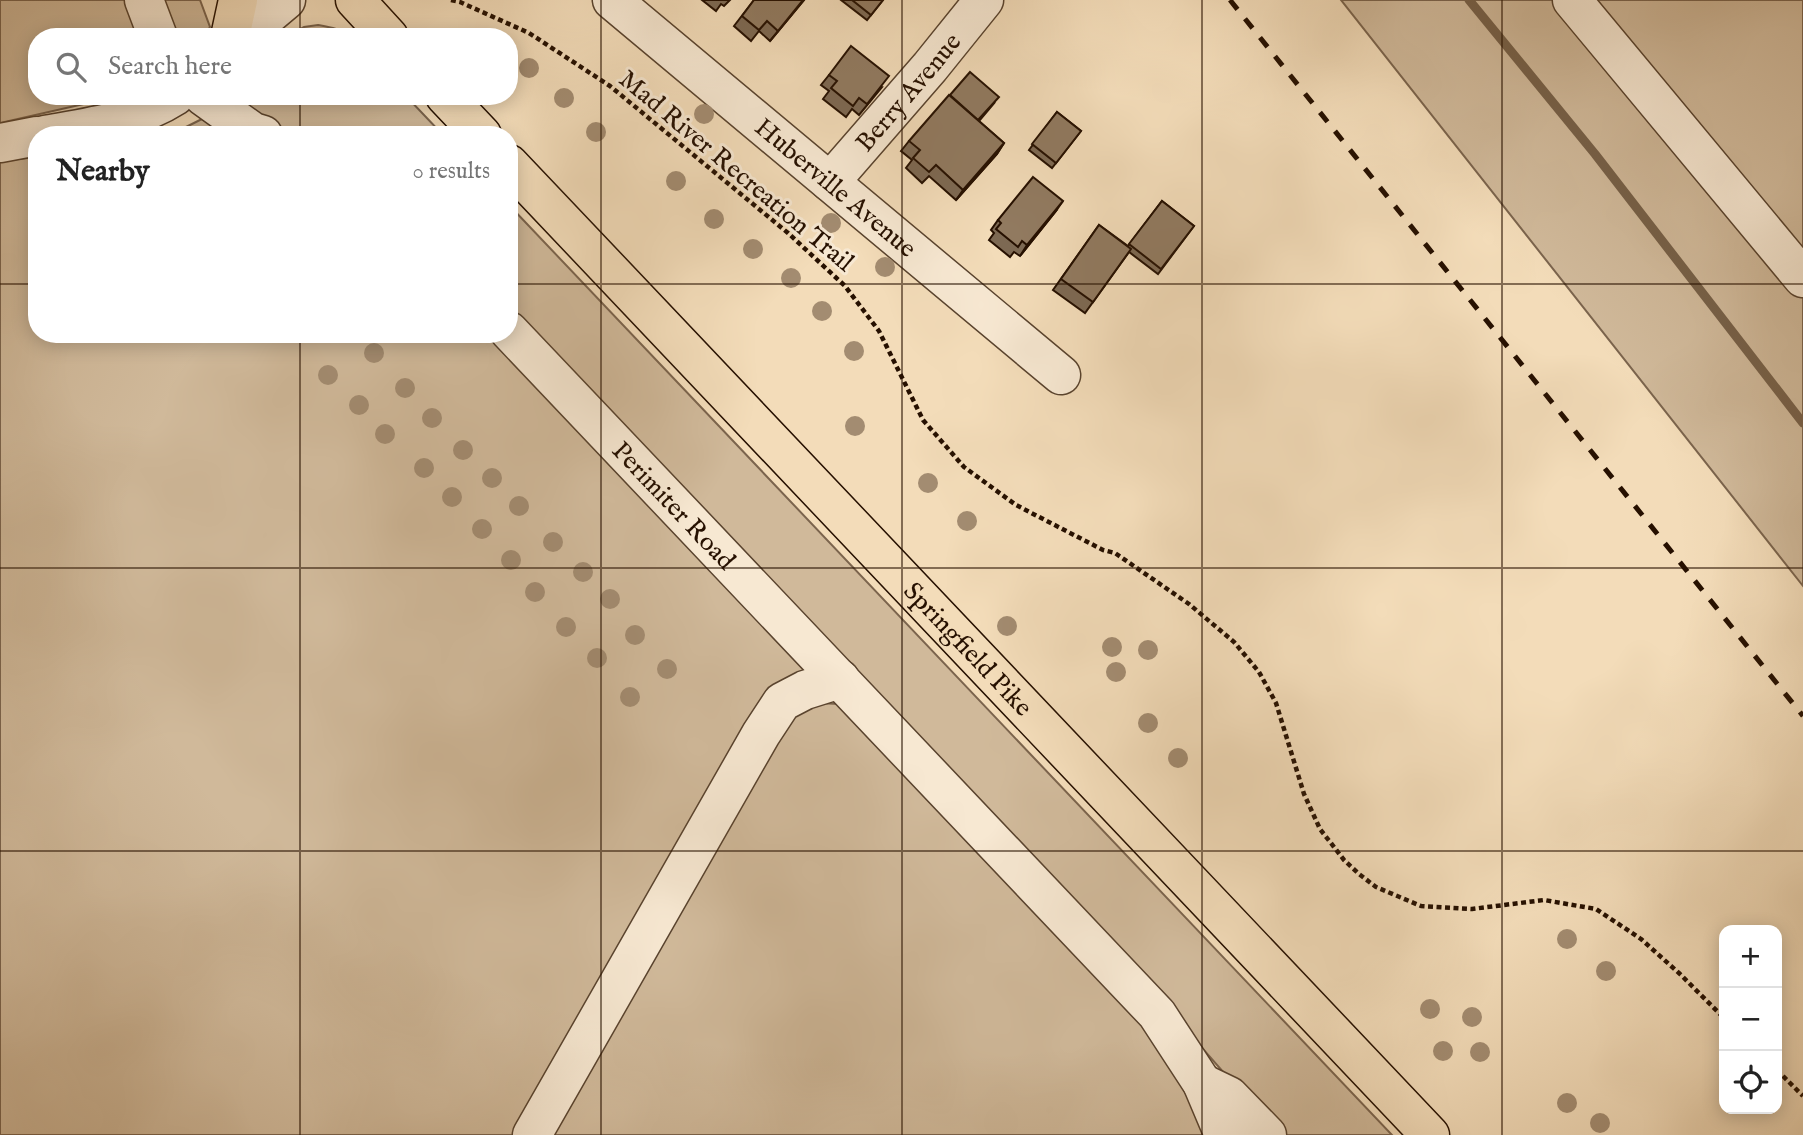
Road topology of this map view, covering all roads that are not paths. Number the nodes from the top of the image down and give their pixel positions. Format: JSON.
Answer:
{"nodes":[{"id":1,"x":144,"y":0,"type":"edge"},
{"id":2,"x":238,"y":0,"type":"edge"},
{"id":3,"x":286,"y":0,"type":"edge"},
{"id":4,"x":355,"y":0,"type":"edge"},
{"id":5,"x":612,"y":0,"type":"edge"},
{"id":6,"x":984,"y":0,"type":"edge"},
{"id":7,"x":1572,"y":0,"type":"edge"},
{"id":8,"x":155,"y":28,"type":"edge"},
{"id":9,"x":232,"y":28,"type":"edge"},
{"id":10,"x":253,"y":28,"type":"edge"},
{"id":11,"x":381,"y":28,"type":"edge"},
{"id":12,"x":161,"y":105,"type":"edge"},
{"id":13,"x":216,"y":105,"type":"edge"},
{"id":14,"x":454,"y":105,"type":"edge"},
{"id":15,"x":89,"y":126,"type":"edge"},
{"id":16,"x":245,"y":126,"type":"edge"},
{"id":17,"x":474,"y":126,"type":"edge"},
{"id":18,"x":28,"y":138,"type":"edge"},
{"id":19,"x":0,"y":143,"type":"edge"},
{"id":20,"x":518,"y":173,"type":"edge"},
{"id":21,"x":830,"y":182,"type":"junction"},
{"id":22,"x":1803,"y":278,"type":"edge"},
{"id":23,"x":518,"y":340,"type":"edge"},
{"id":24,"x":1061,"y":374,"type":"dead end"},
{"id":25,"x":840,"y":679,"type":"junction"},
{"id":26,"x":1202,"y":1083,"type":"junction"},
{"id":27,"x":532,"y":1135,"type":"edge"},
{"id":28,"x":1224,"y":1135,"type":"edge"},
{"id":29,"x":1267,"y":1135,"type":"edge"},
{"id":30,"x":1430,"y":1135,"type":"edge"}],
"edges":[{"from":1,"to":8,"type":"street"},
{"from":2,"to":9,"type":"main road"},
{"from":3,"to":10,"type":"street"},
{"from":4,"to":11,"type":"main road"},
{"from":5,"to":21,"type":"street","name":"Huberville Avenue"},
{"from":6,"to":21,"type":"street","name":"Berry Avenue"},
{"from":7,"to":22,"type":"street"},
{"from":12,"to":15,"type":"street"},
{"from":13,"to":16,"type":"street"},
{"from":14,"to":17,"type":"main road"},
{"from":18,"to":19,"type":"street"},
{"from":20,"to":30,"type":"main road","name":"Springfield Pike"},
{"from":21,"to":24,"type":"street","name":"Huberville Avenue"},
{"from":23,"to":25,"type":"street","name":"Perimiter Road"},
{"from":25,"to":26,"type":"street","name":"Perimiter Road"},
{"from":25,"to":27,"type":"street"},
{"from":26,"to":28,"type":"street","name":"Perimiter Road"},
{"from":26,"to":29,"type":"street"}]}
